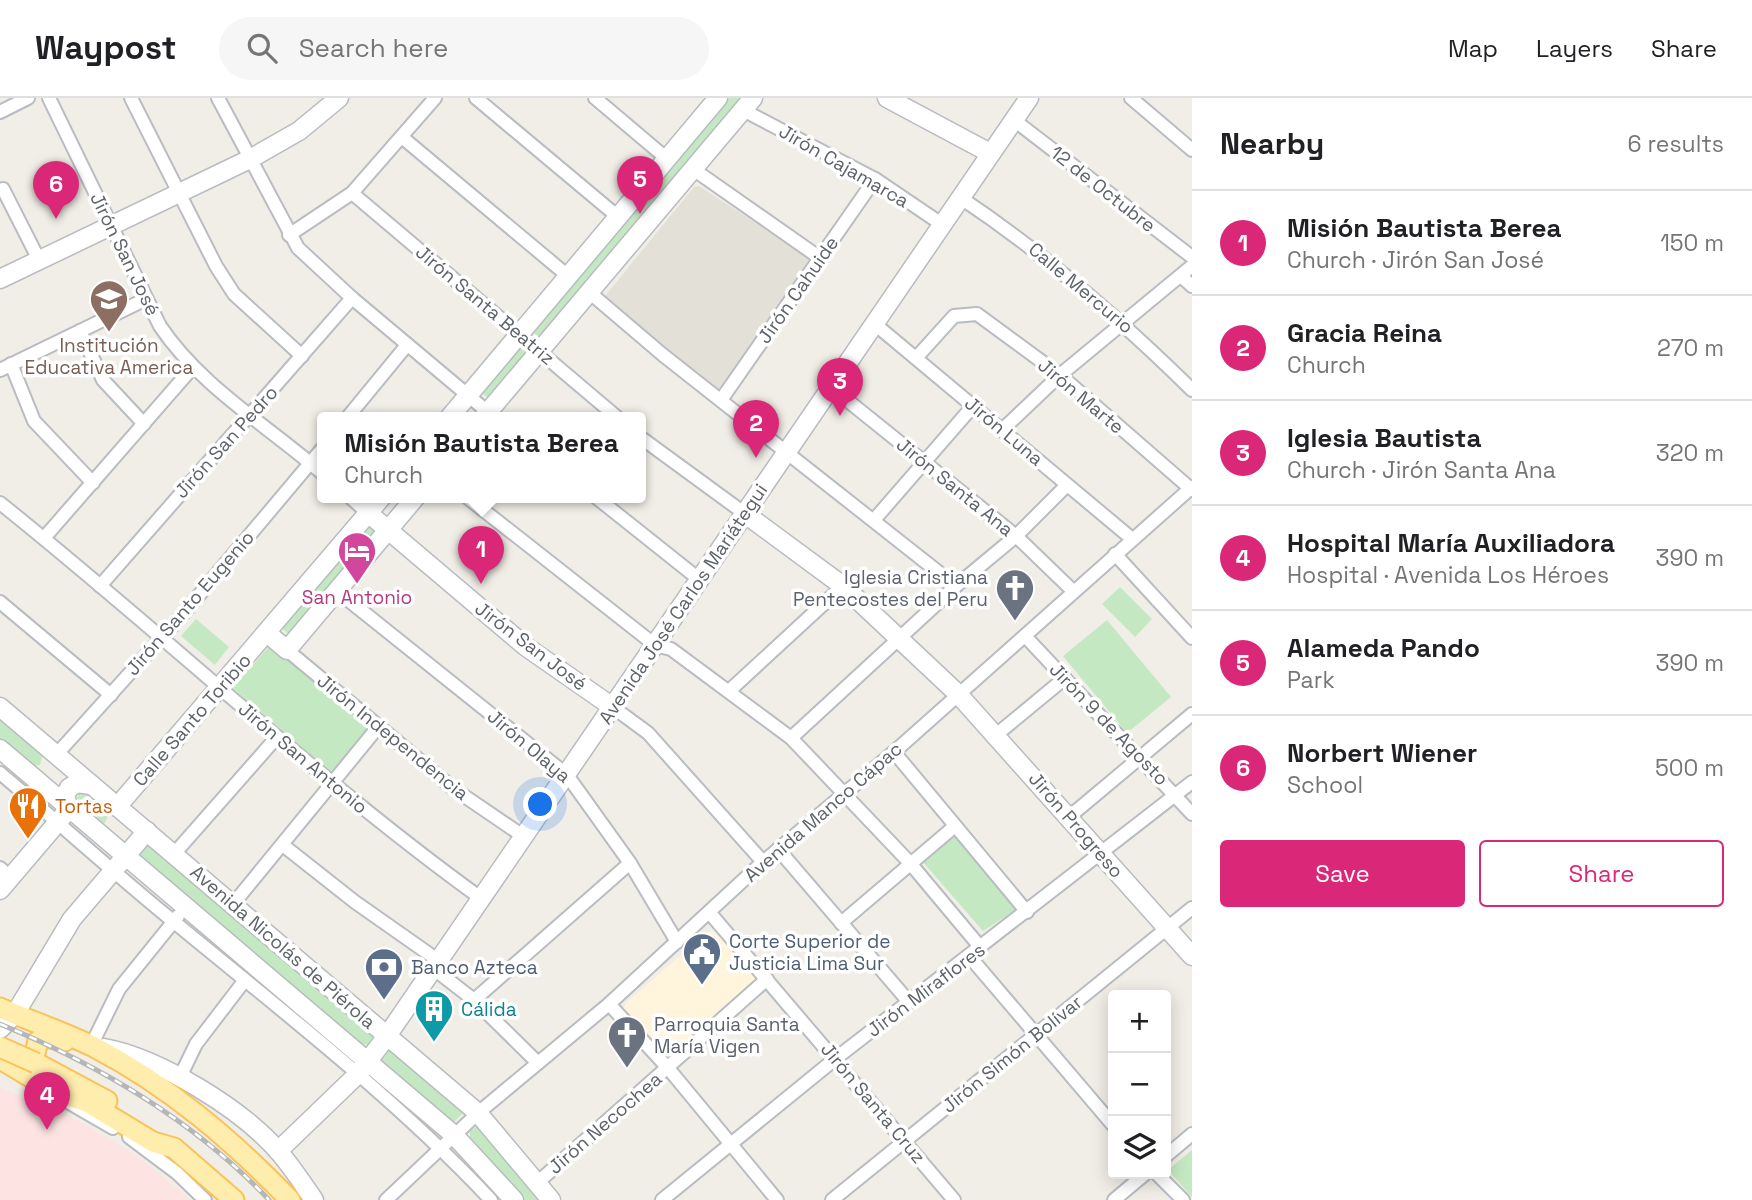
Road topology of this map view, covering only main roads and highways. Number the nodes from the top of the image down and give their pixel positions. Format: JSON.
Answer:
{"nodes":[{"id":1,"x":5,"y":1016,"type":"edge"},
{"id":2,"x":88,"y":1045,"type":"junction"},
{"id":3,"x":0,"y":1047,"type":"edge"},
{"id":4,"x":0,"y":1059,"type":"edge"},
{"id":5,"x":33,"y":1070,"type":"junction"},
{"id":6,"x":174,"y":1147,"type":"junction"},
{"id":7,"x":234,"y":1200,"type":"edge"},
{"id":8,"x":290,"y":1200,"type":"edge"}],
"edges":[{"from":1,"to":2,"type":"main road"},
{"from":2,"to":5,"type":"main road"},
{"from":2,"to":8,"type":"main road"},
{"from":3,"to":5,"type":"main road","bridge":true},
{"from":4,"to":5,"type":"main road"},
{"from":5,"to":6,"type":"main road"},
{"from":5,"to":6,"type":"main road"},
{"from":6,"to":7,"type":"main road"}]}
